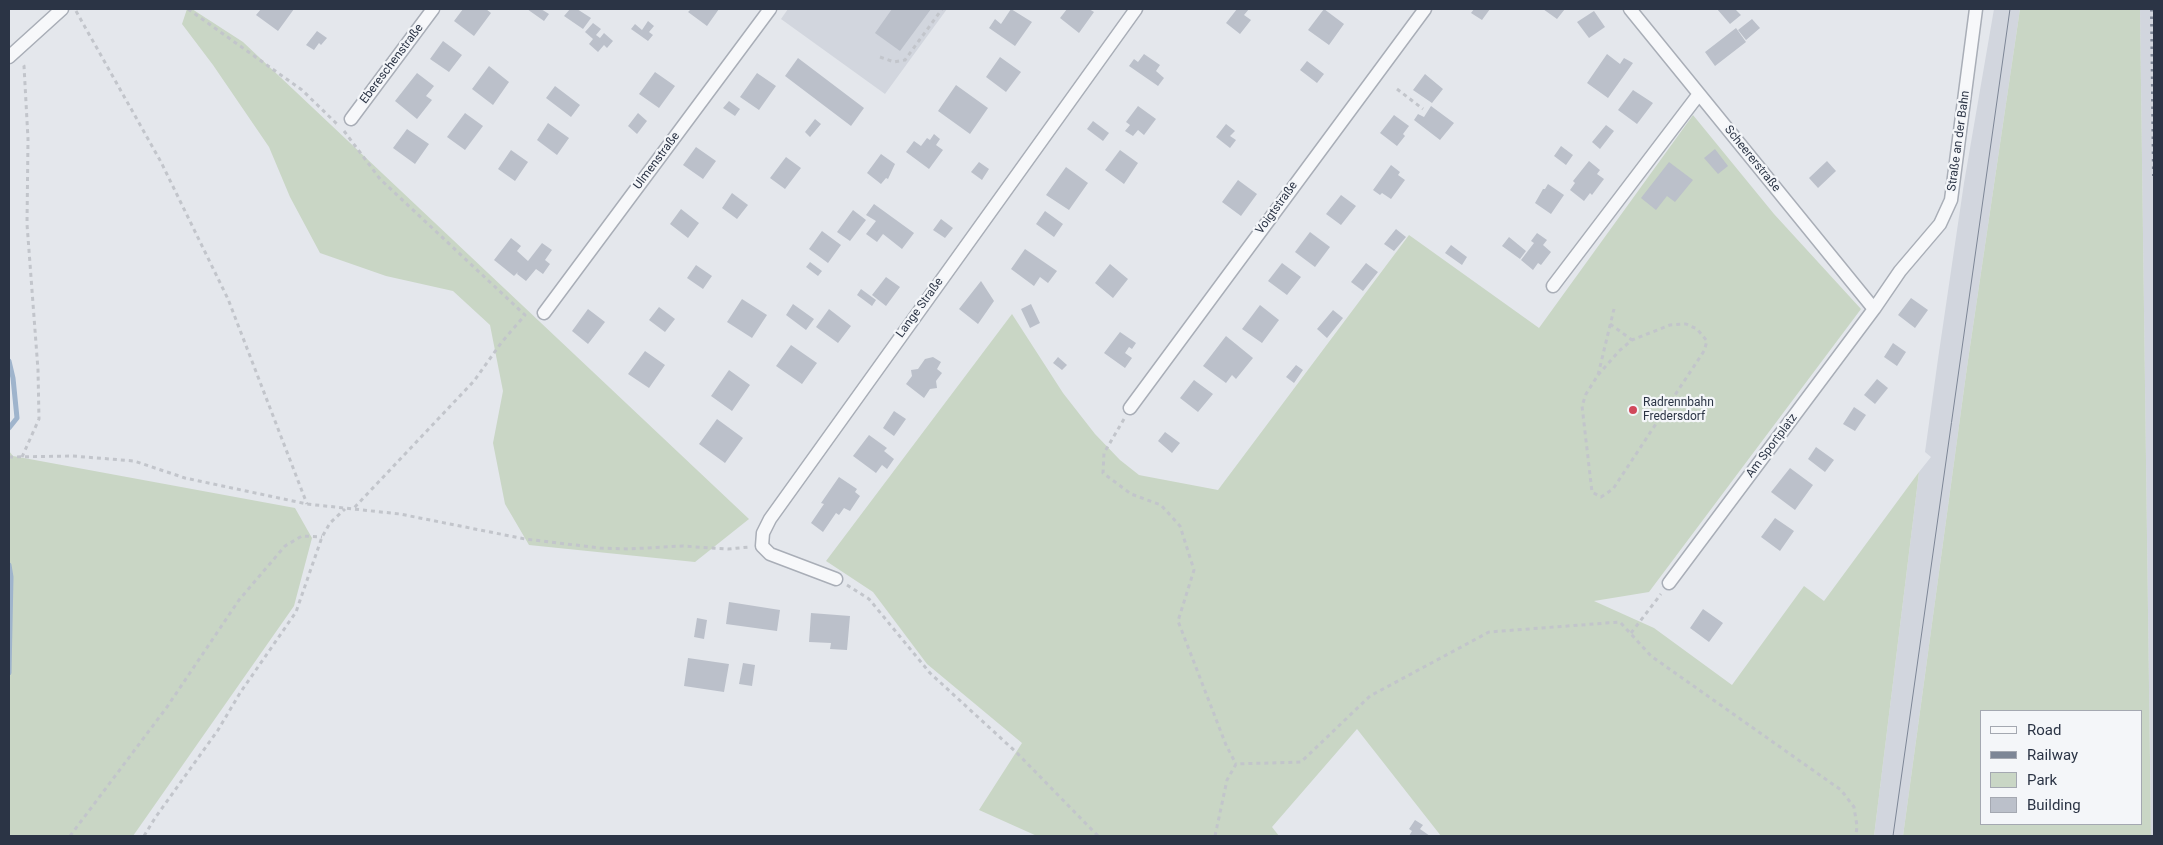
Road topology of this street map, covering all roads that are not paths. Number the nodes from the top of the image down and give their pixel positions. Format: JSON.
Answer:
{"nodes":[{"id":1,"x":62,"y":9,"type":"edge"},
{"id":2,"x":433,"y":9,"type":"edge"},
{"id":3,"x":770,"y":9,"type":"edge"},
{"id":4,"x":1136,"y":9,"type":"edge"},
{"id":5,"x":1425,"y":9,"type":"edge"},
{"id":6,"x":1630,"y":9,"type":"edge"},
{"id":7,"x":1976,"y":9,"type":"edge"},
{"id":8,"x":12,"y":54,"type":"edge"},
{"id":9,"x":1699,"y":94,"type":"junction"},
{"id":10,"x":351,"y":119,"type":"dead end"},
{"id":11,"x":1553,"y":286,"type":"dead end"},
{"id":12,"x":1874,"y":309,"type":"junction"},
{"id":13,"x":544,"y":313,"type":"dead end"},
{"id":14,"x":1130,"y":408,"type":"road end"},
{"id":15,"x":836,"y":579,"type":"road end"},
{"id":16,"x":1669,"y":583,"type":"road end"}],
"edges":[{"from":1,"to":8,"type":"street"},
{"from":2,"to":10,"type":"street","name":"Ebereschenstraße"},
{"from":3,"to":13,"type":"street","name":"Ulmenstraße"},
{"from":4,"to":15,"type":"street","name":"Lange Straße"},
{"from":5,"to":14,"type":"street","name":"Voigtstraße"},
{"from":6,"to":9,"type":"street","name":"Scheererstraße"},
{"from":7,"to":12,"type":"street","name":"Straße an der Bahn"},
{"from":9,"to":11,"type":"street"},
{"from":9,"to":12,"type":"street","name":"Scheererstraße"},
{"from":12,"to":16,"type":"street","name":"Am Sportplatz"}]}
